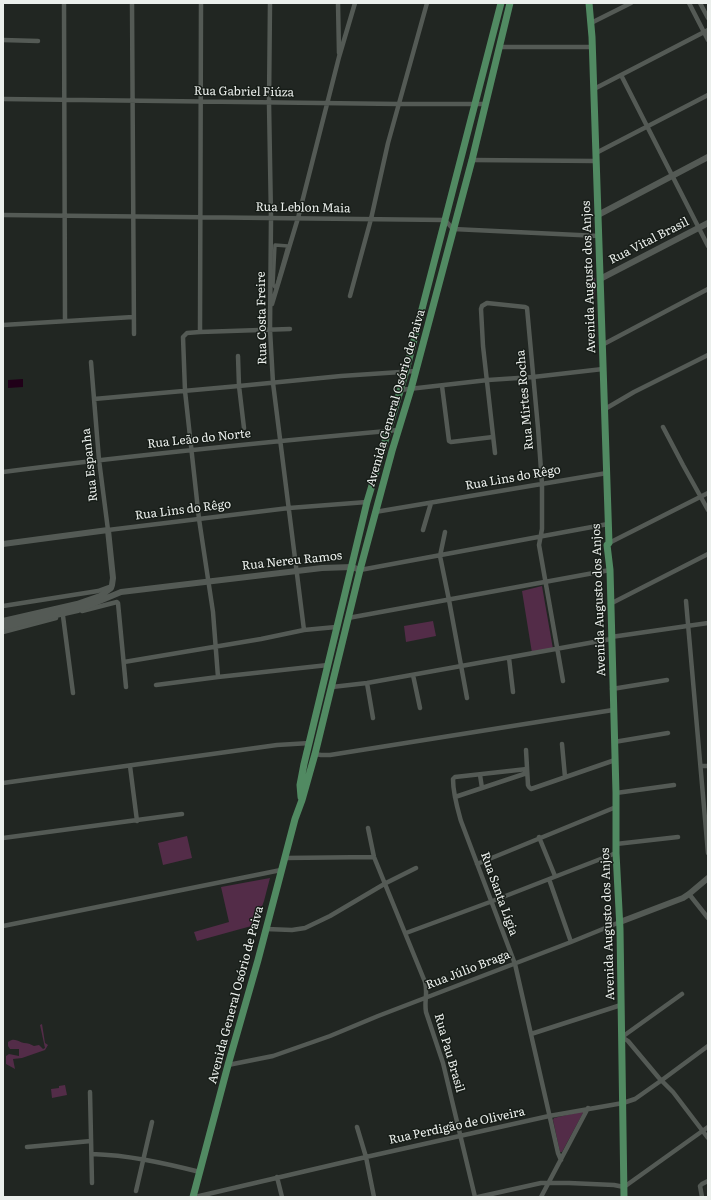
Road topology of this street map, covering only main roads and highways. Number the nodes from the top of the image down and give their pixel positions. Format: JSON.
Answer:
{"nodes":[{"id":1,"x":501,"y":3,"type":"edge"},
{"id":2,"x":510,"y":3,"type":"edge"},
{"id":3,"x":589,"y":3,"type":"edge"},
{"id":4,"x":417,"y":328,"type":"junction"},
{"id":5,"x":427,"y":329,"type":"junction"},
{"id":6,"x":302,"y":800,"type":"junction"},
{"id":7,"x":194,"y":1197,"type":"edge"},
{"id":8,"x":624,"y":1197,"type":"edge"}],
"edges":[{"from":1,"to":4,"type":"main road","name":"Avenida General Osório de Paiva"},
{"from":2,"to":5,"type":"main road","name":"Avenida General Osório de Paiva"},
{"from":3,"to":8,"type":"main road","name":"Avenida Augusto dos Anjos"},
{"from":4,"to":5,"type":"main road"},
{"from":4,"to":6,"type":"main road","name":"Avenida General Osório de Paiva"},
{"from":5,"to":6,"type":"main road","name":"Avenida General Osório de Paiva"},
{"from":6,"to":7,"type":"main road","name":"Avenida General Osório de Paiva"}]}
